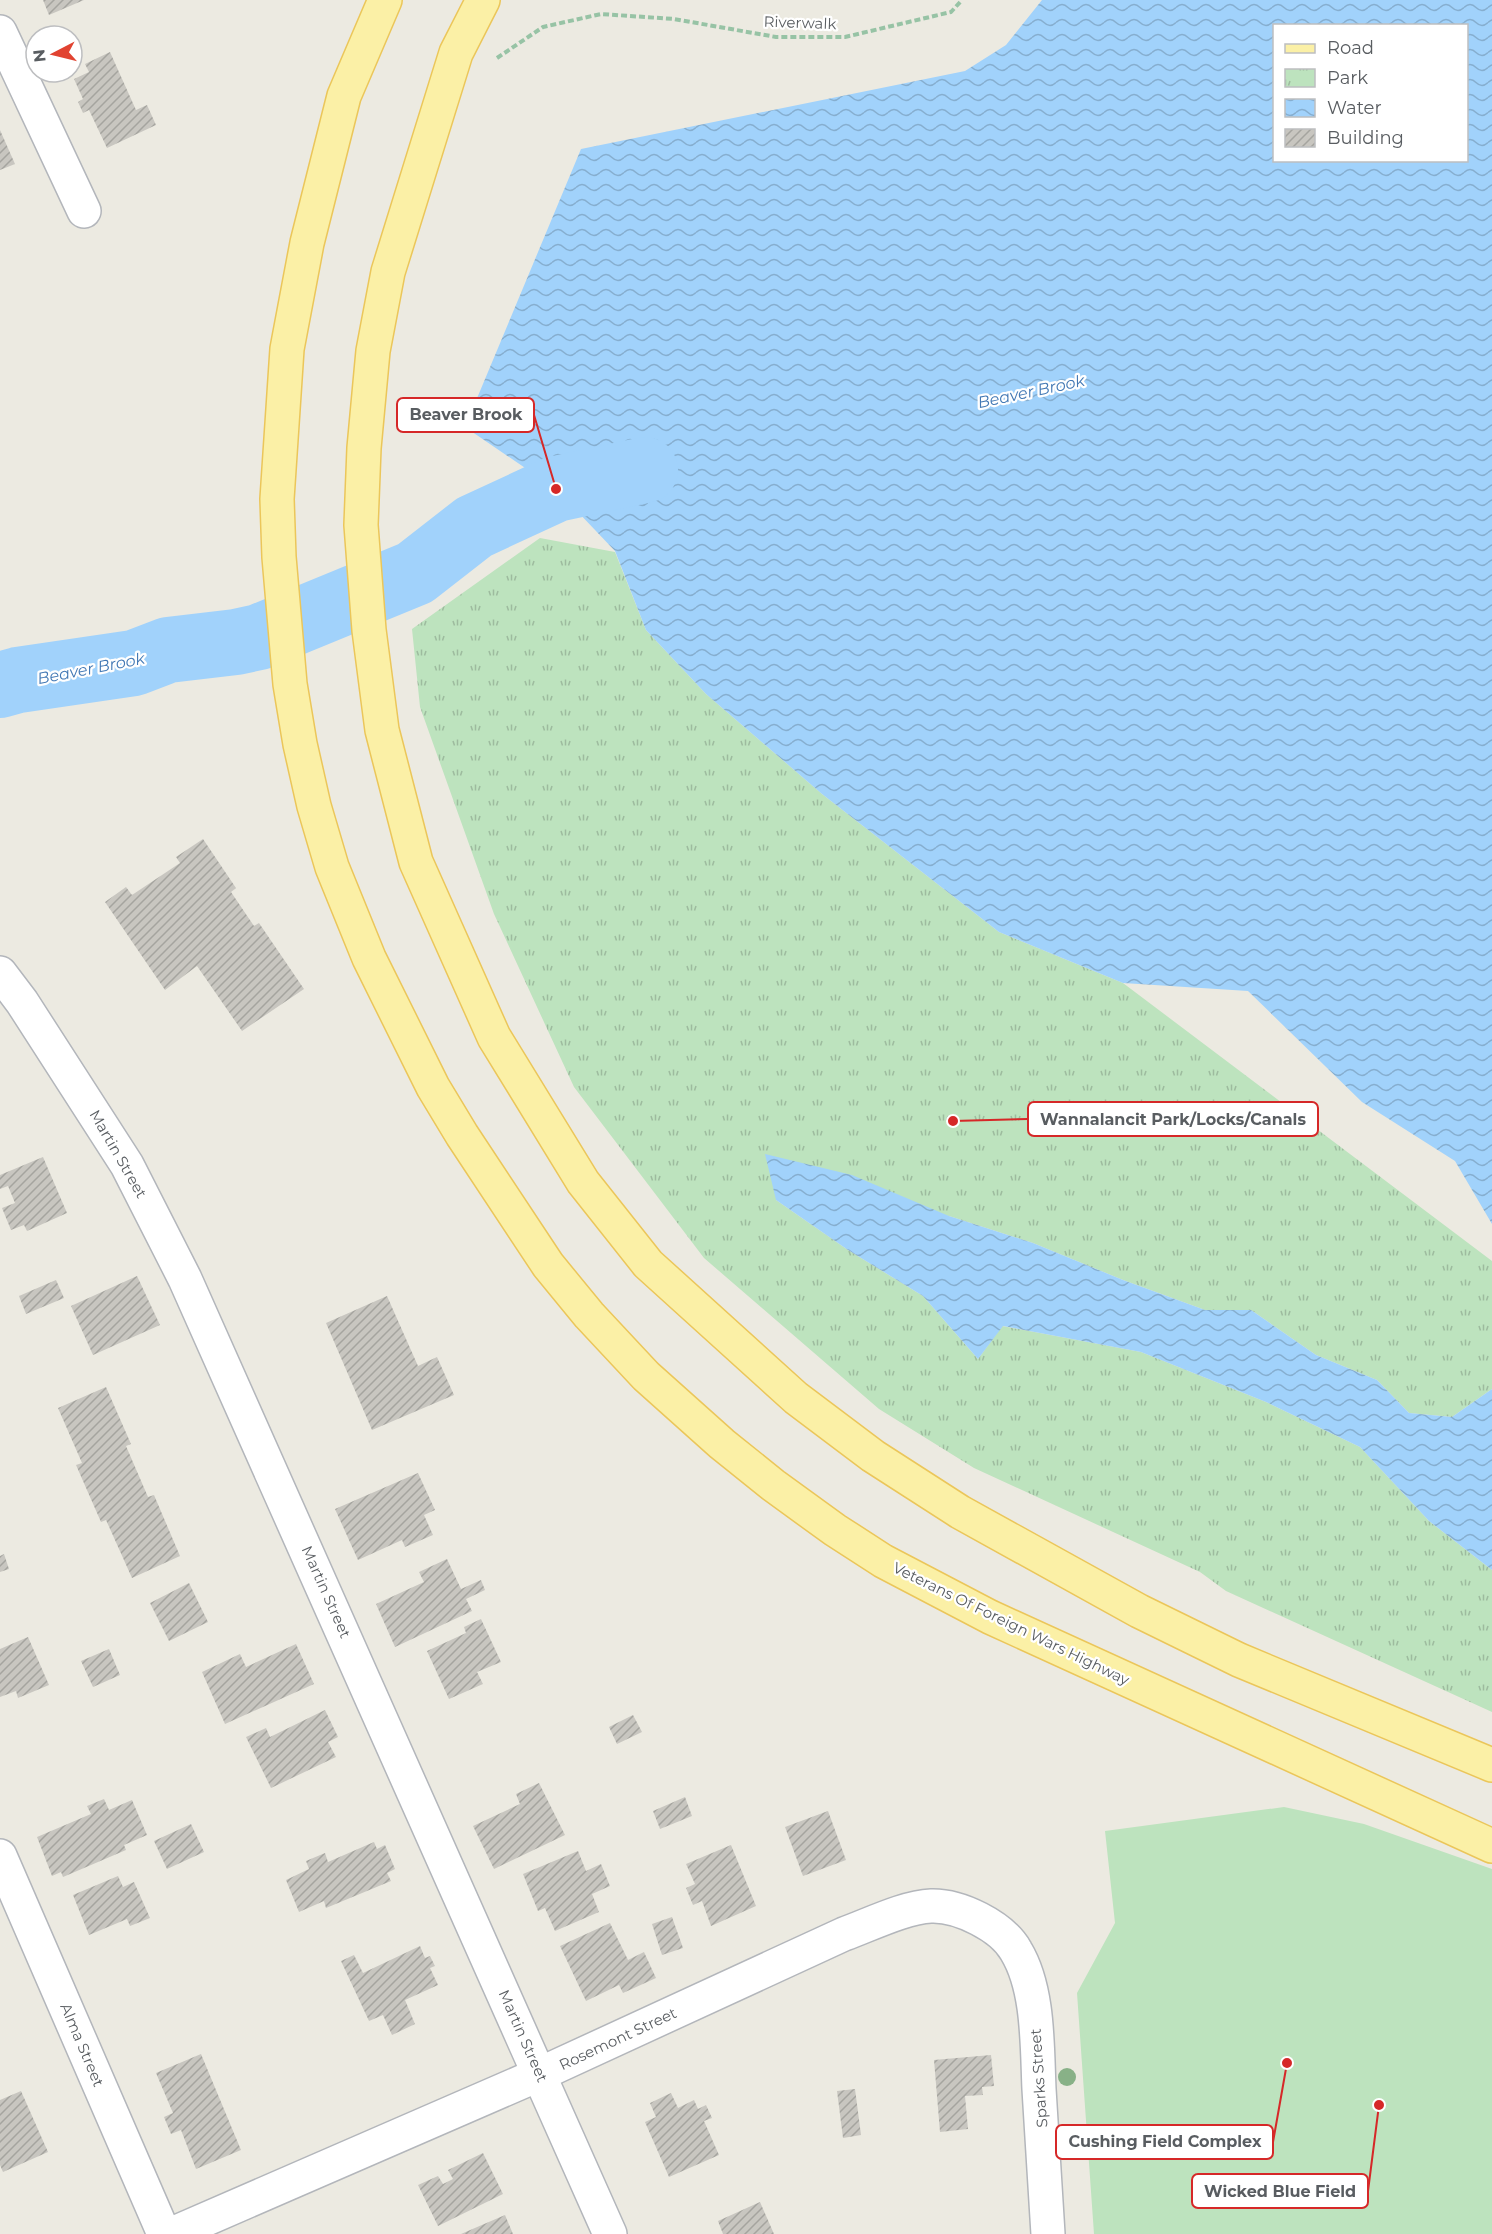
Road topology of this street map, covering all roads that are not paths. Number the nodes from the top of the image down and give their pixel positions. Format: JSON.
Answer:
{"nodes":[{"id":1,"x":385,"y":0,"type":"edge"},
{"id":2,"x":483,"y":0,"type":"edge"},
{"id":3,"x":0,"y":32,"type":"edge"},
{"id":4,"x":84,"y":211,"type":"dead end"},
{"id":5,"x":0,"y":973,"type":"edge"},
{"id":6,"x":1492,"y":1765,"type":"edge"},
{"id":7,"x":1492,"y":1846,"type":"edge"},
{"id":8,"x":0,"y":1856,"type":"edge"},
{"id":9,"x":999,"y":1931,"type":"joint"},
{"id":10,"x":540,"y":2074,"type":"junction"},
{"id":11,"x":164,"y":2234,"type":"edge"},
{"id":12,"x":172,"y":2234,"type":"edge"},
{"id":13,"x":610,"y":2234,"type":"edge"},
{"id":14,"x":1048,"y":2234,"type":"edge"}],
"edges":[{"from":1,"to":7,"type":"main road","name":"Veterans Of Foreign Wars Highway"},
{"from":2,"to":6,"type":"main road"},
{"from":3,"to":4,"type":"street"},
{"from":5,"to":10,"type":"street","name":"Martin Street"},
{"from":8,"to":11,"type":"street","name":"Alma Street"},
{"from":9,"to":10,"type":"street","name":"Rosemont Street"},
{"from":9,"to":14,"type":"street","name":"Sparks Street"},
{"from":10,"to":12,"type":"street","name":"Rosemont Street"},
{"from":10,"to":13,"type":"street","name":"Martin Street"}]}
